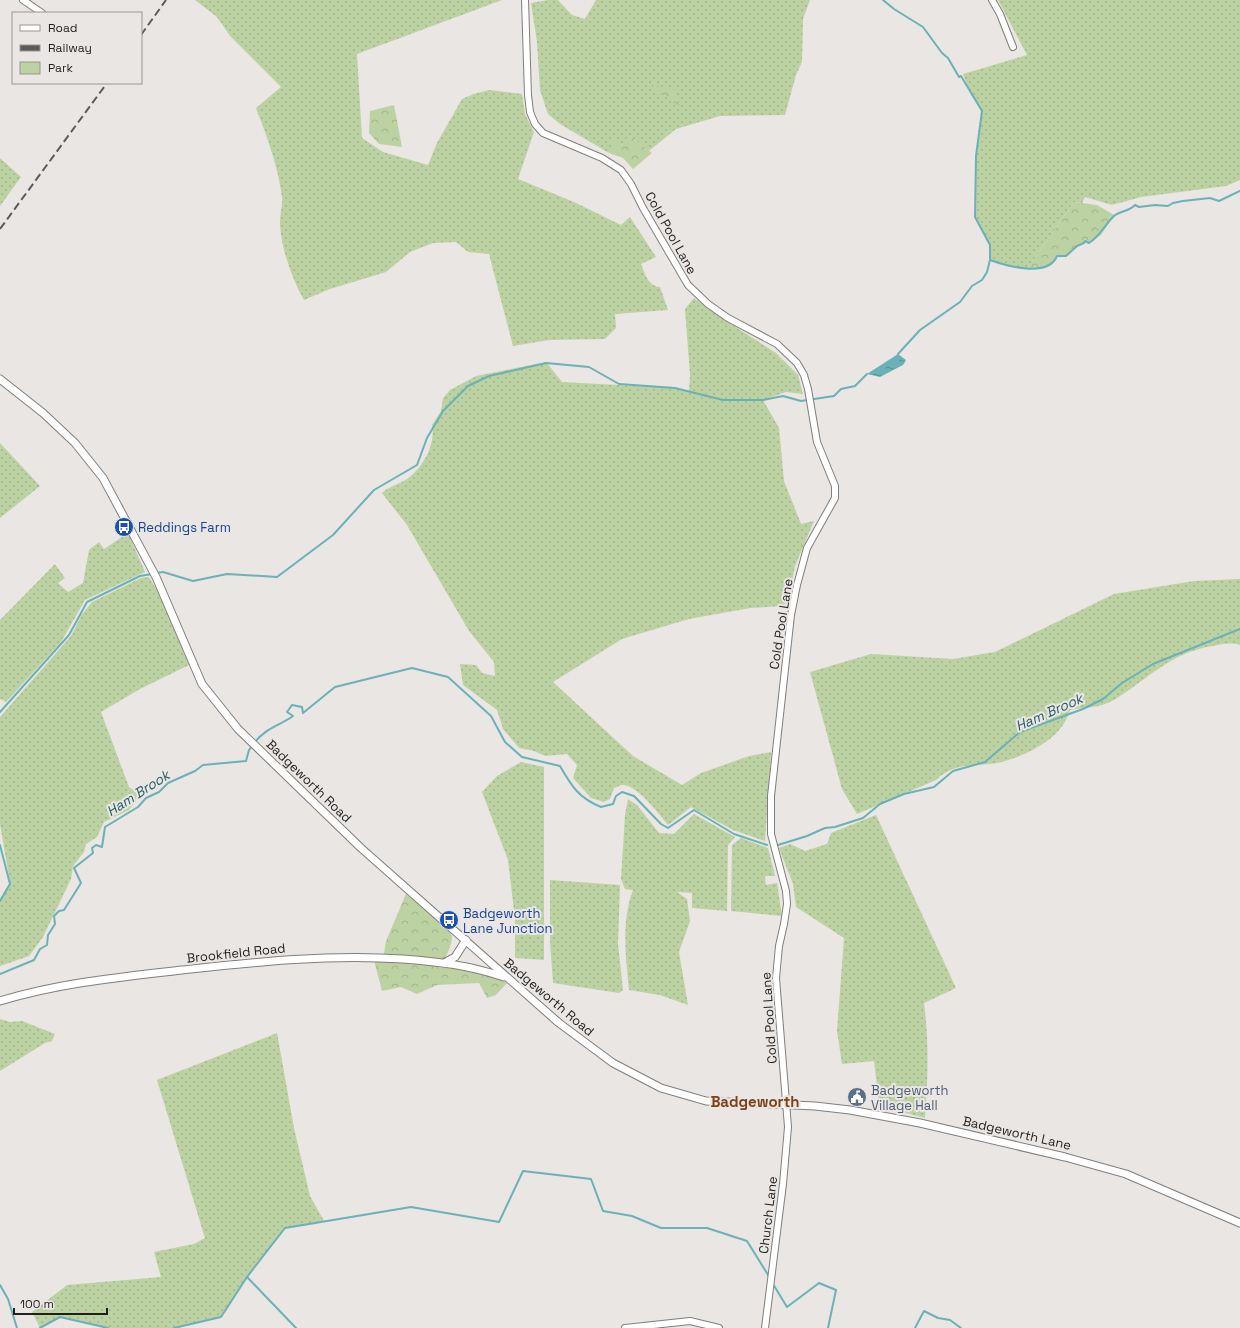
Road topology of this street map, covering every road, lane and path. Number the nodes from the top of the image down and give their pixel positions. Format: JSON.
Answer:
{"nodes":[{"id":1,"x":23,"y":0,"type":"edge"},
{"id":2,"x":525,"y":0,"type":"edge"},
{"id":3,"x":992,"y":0,"type":"edge"},
{"id":4,"x":41,"y":12,"type":"edge"},
{"id":5,"x":1013,"y":47,"type":"dead end"},
{"id":6,"x":0,"y":379,"type":"edge"},
{"id":7,"x":466,"y":940,"type":"junction"},
{"id":8,"x":482,"y":954,"type":"junction"},
{"id":9,"x":446,"y":962,"type":"junction"},
{"id":10,"x":475,"y":967,"type":"junction"},
{"id":11,"x":508,"y":978,"type":"junction"},
{"id":12,"x":0,"y":1001,"type":"edge"},
{"id":13,"x":706,"y":1101,"type":"joint"},
{"id":14,"x":786,"y":1105,"type":"junction"},
{"id":15,"x":1240,"y":1224,"type":"edge"},
{"id":16,"x":625,"y":1328,"type":"edge"},
{"id":17,"x":719,"y":1328,"type":"edge"},
{"id":18,"x":765,"y":1328,"type":"edge"}],
"edges":[{"from":1,"to":4,"type":"street"},
{"from":2,"to":14,"type":"street","name":"Cold Pool Lane"},
{"from":3,"to":5,"type":"street"},
{"from":6,"to":7,"type":"street","name":"Badgeworth Road"},
{"from":7,"to":8,"type":"street","name":"Badgeworth Road"},
{"from":7,"to":9,"type":"street"},
{"from":8,"to":10,"type":"street"},
{"from":8,"to":11,"type":"street","name":"Badgeworth Road"},
{"from":9,"to":10,"type":"street","name":"Brookfield Road"},
{"from":9,"to":12,"type":"street","name":"Brookfield Road"},
{"from":10,"to":11,"type":"street","name":"Brookfield Road"},
{"from":11,"to":13,"type":"street","name":"Badgeworth Road"},
{"from":13,"to":14,"type":"street","name":"Badgeworth Lane"},
{"from":14,"to":15,"type":"street","name":"Badgeworth Lane"},
{"from":14,"to":18,"type":"street","name":"Church Lane"},
{"from":16,"to":17,"type":"street"}]}
